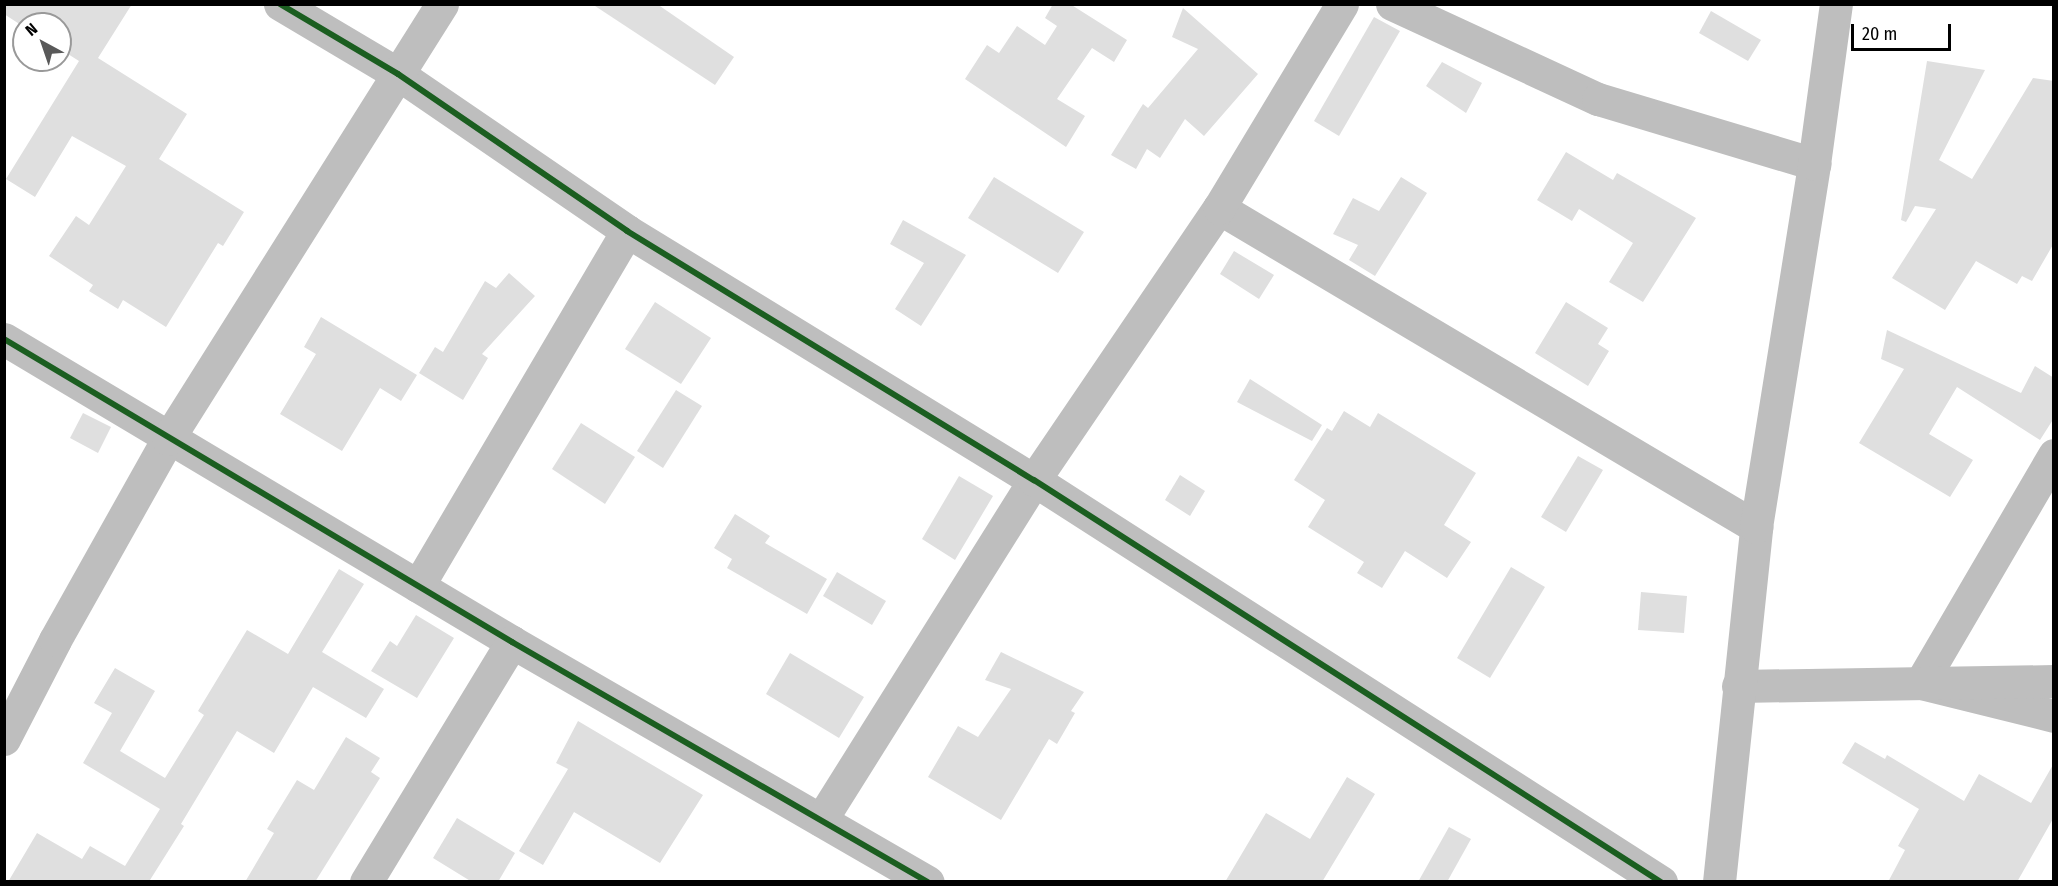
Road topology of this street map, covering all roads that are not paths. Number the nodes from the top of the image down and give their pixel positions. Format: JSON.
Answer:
{"nodes":[{"id":1,"x":280,"y":4,"type":"edge"},
{"id":2,"x":442,"y":4,"type":"edge"},
{"id":3,"x":1342,"y":4,"type":"edge"},
{"id":4,"x":1392,"y":4,"type":"edge"},
{"id":5,"x":1836,"y":4,"type":"edge"},
{"id":6,"x":398,"y":74,"type":"junction"},
{"id":7,"x":1814,"y":164,"type":"junction"},
{"id":8,"x":1219,"y":208,"type":"junction"},
{"id":9,"x":627,"y":231,"type":"junction"},
{"id":10,"x":4,"y":339,"type":"edge"},
{"id":11,"x":168,"y":438,"type":"junction"},
{"id":12,"x":2054,"y":455,"type":"edge"},
{"id":13,"x":1034,"y":480,"type":"junction"},
{"id":14,"x":1756,"y":527,"type":"junction"},
{"id":15,"x":418,"y":586,"type":"junction"},
{"id":16,"x":512,"y":642,"type":"junction"},
{"id":17,"x":2054,"y":681,"type":"edge"},
{"id":18,"x":1921,"y":683,"type":"junction"},
{"id":19,"x":1738,"y":686,"type":"junction"},
{"id":20,"x":2054,"y":716,"type":"edge"},
{"id":21,"x":4,"y":739,"type":"edge"},
{"id":22,"x":820,"y":820,"type":"junction"},
{"id":23,"x":366,"y":882,"type":"edge"},
{"id":24,"x":928,"y":882,"type":"edge"},
{"id":25,"x":1661,"y":882,"type":"edge"},
{"id":26,"x":1719,"y":882,"type":"edge"}],
"edges":[{"from":1,"to":6,"type":"street"},
{"from":2,"to":6,"type":"street"},
{"from":3,"to":8,"type":"street"},
{"from":4,"to":7,"type":"street"},
{"from":5,"to":7,"type":"street"},
{"from":6,"to":9,"type":"street"},
{"from":6,"to":11,"type":"street"},
{"from":7,"to":14,"type":"street"},
{"from":8,"to":13,"type":"street"},
{"from":8,"to":14,"type":"street"},
{"from":9,"to":13,"type":"street"},
{"from":9,"to":15,"type":"street"},
{"from":10,"to":11,"type":"street"},
{"from":11,"to":15,"type":"street"},
{"from":11,"to":21,"type":"street"},
{"from":12,"to":18,"type":"street"},
{"from":13,"to":22,"type":"street"},
{"from":13,"to":25,"type":"street"},
{"from":14,"to":19,"type":"street"},
{"from":15,"to":16,"type":"street"},
{"from":16,"to":22,"type":"street"},
{"from":16,"to":23,"type":"street"},
{"from":17,"to":18,"type":"street"},
{"from":18,"to":19,"type":"street"},
{"from":18,"to":20,"type":"street"},
{"from":19,"to":26,"type":"street"},
{"from":22,"to":24,"type":"street"}]}
